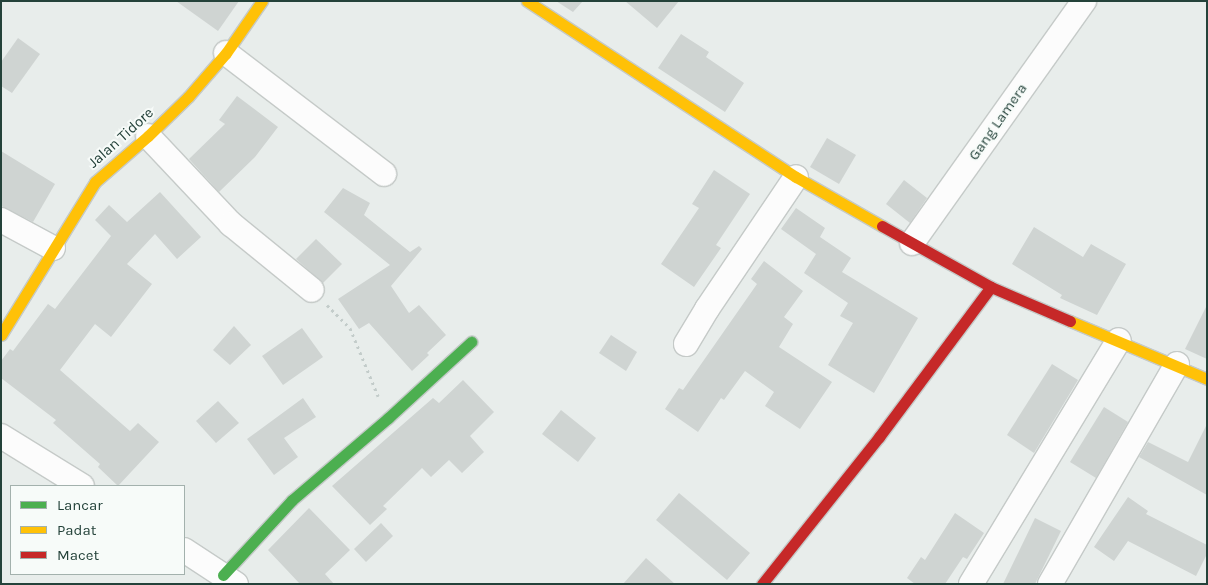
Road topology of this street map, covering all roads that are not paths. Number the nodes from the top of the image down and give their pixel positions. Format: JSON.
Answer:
{"nodes":[{"id":1,"x":262,"y":1,"type":"edge"},
{"id":2,"x":527,"y":1,"type":"edge"},
{"id":3,"x":1084,"y":1,"type":"edge"},
{"id":4,"x":226,"y":53,"type":"junction"},
{"id":5,"x":148,"y":136,"type":"junction"},
{"id":6,"x":384,"y":174,"type":"dead end"},
{"id":7,"x":796,"y":178,"type":"junction"},
{"id":8,"x":1,"y":220,"type":"edge"},
{"id":9,"x":912,"y":243,"type":"junction"},
{"id":10,"x":53,"y":248,"type":"junction"},
{"id":11,"x":992,"y":287,"type":"junction"},
{"id":12,"x":312,"y":290,"type":"road end"},
{"id":13,"x":1,"y":335,"type":"edge"},
{"id":14,"x":1119,"y":340,"type":"junction"},
{"id":15,"x":471,"y":342,"type":"dead end"},
{"id":16,"x":686,"y":344,"type":"dead end"},
{"id":17,"x":1177,"y":364,"type":"junction"},
{"id":18,"x":1207,"y":379,"type":"edge"},
{"id":19,"x":1,"y":436,"type":"edge"},
{"id":20,"x":80,"y":485,"type":"edge"},
{"id":21,"x":185,"y":551,"type":"edge"},
{"id":22,"x":230,"y":579,"type":"edge"},
{"id":23,"x":762,"y":584,"type":"edge"},
{"id":24,"x":971,"y":584,"type":"edge"},
{"id":25,"x":1050,"y":584,"type":"edge"}],
"edges":[{"from":1,"to":4,"type":"street","name":"Jalan Tidore"},
{"from":2,"to":7,"type":"street"},
{"from":3,"to":9,"type":"street","name":"Gang Lamera"},
{"from":4,"to":5,"type":"street","name":"Jalan Tidore"},
{"from":4,"to":6,"type":"street"},
{"from":5,"to":10,"type":"street","name":"Jalan Tidore"},
{"from":5,"to":12,"type":"street"},
{"from":7,"to":9,"type":"street"},
{"from":7,"to":16,"type":"street"},
{"from":8,"to":10,"type":"street"},
{"from":9,"to":11,"type":"street"},
{"from":10,"to":13,"type":"street","name":"Jalan Tidore"},
{"from":11,"to":14,"type":"street"},
{"from":11,"to":23,"type":"street"},
{"from":14,"to":17,"type":"street"},
{"from":14,"to":24,"type":"street"},
{"from":15,"to":22,"type":"street"},
{"from":17,"to":18,"type":"street"},
{"from":17,"to":25,"type":"street"},
{"from":19,"to":20,"type":"street"},
{"from":21,"to":22,"type":"street"}]}
